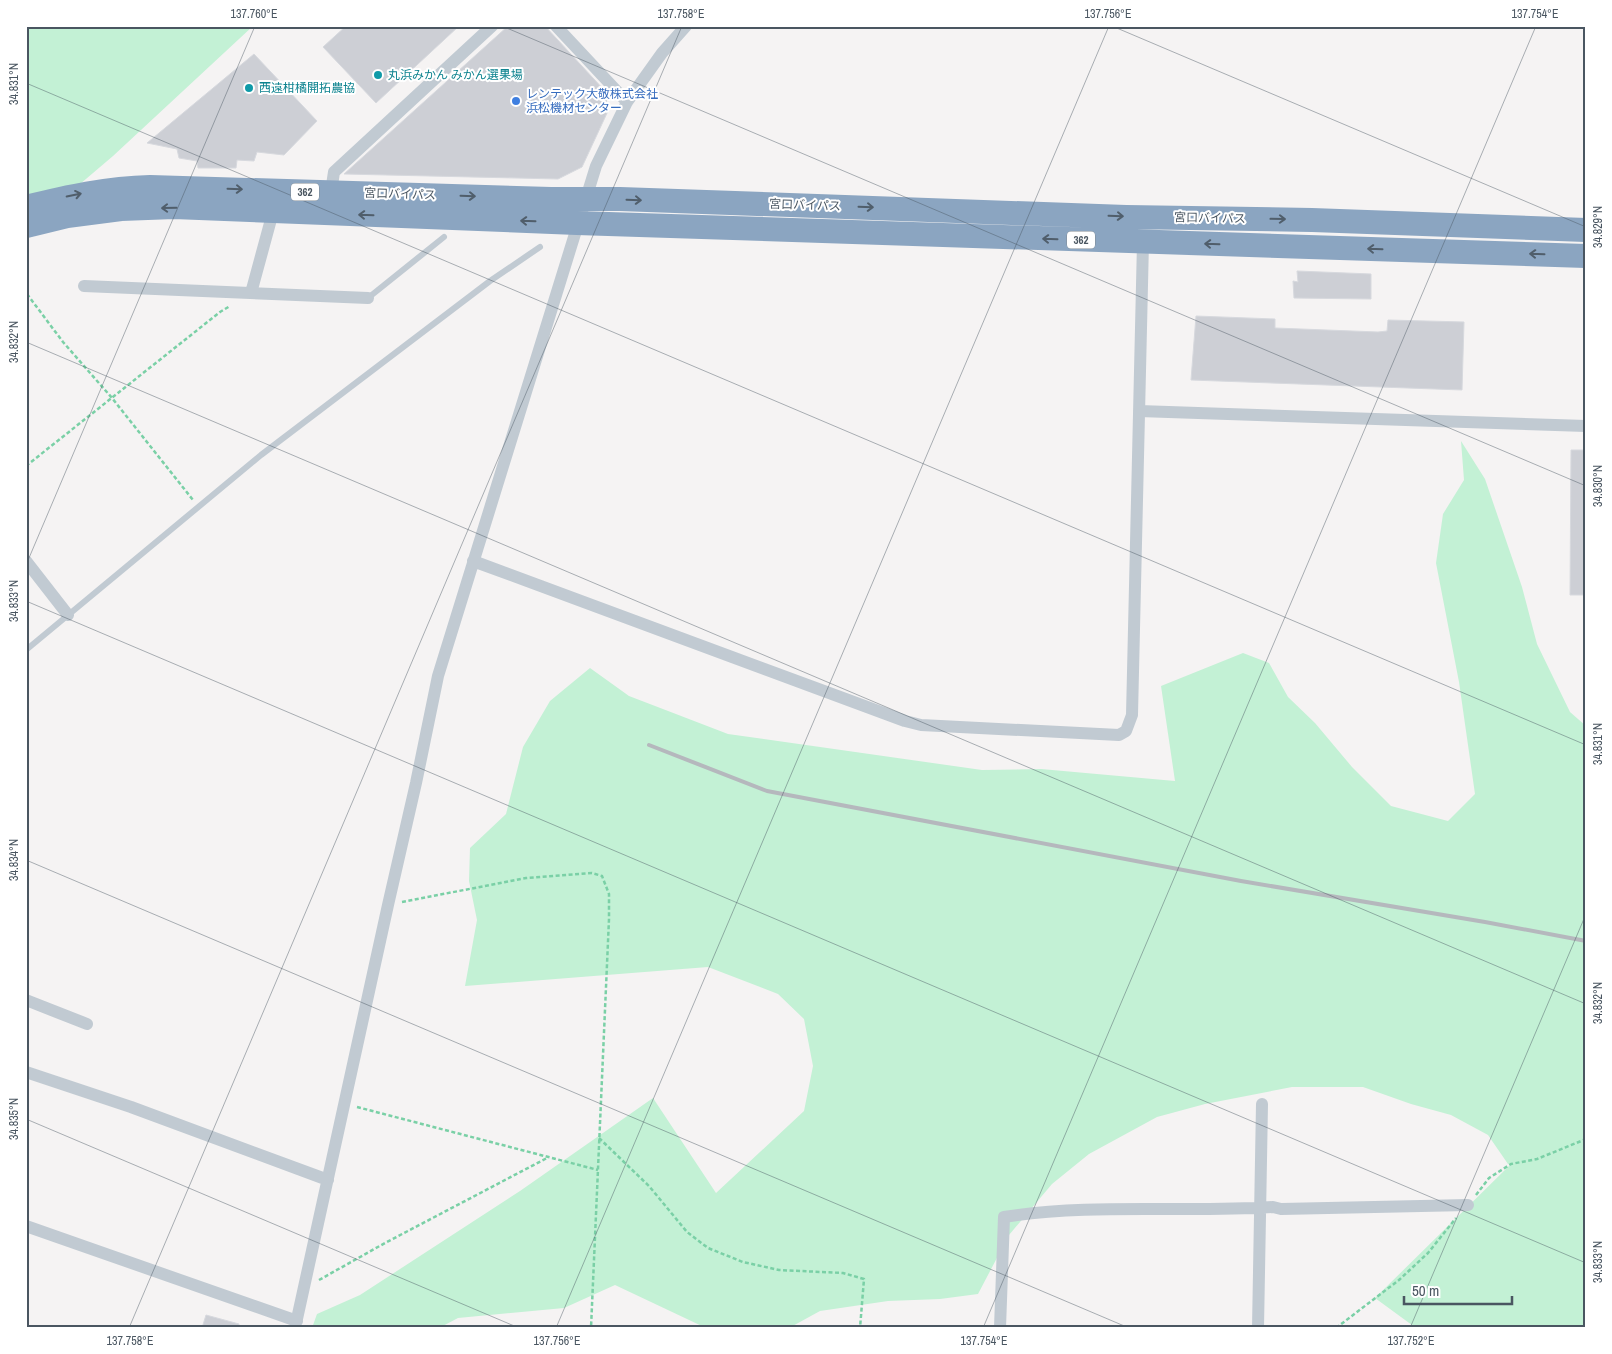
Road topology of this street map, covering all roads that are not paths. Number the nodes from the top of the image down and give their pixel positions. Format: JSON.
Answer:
{"nodes":[{"id":1,"x":492,"y":26,"type":"edge"},
{"id":2,"x":556,"y":26,"type":"edge"},
{"id":3,"x":686,"y":26,"type":"edge"},
{"id":4,"x":627,"y":102,"type":"junction"},
{"id":5,"x":331,"y":192,"type":"junction"},
{"id":6,"x":585,"y":198,"type":"junction"},
{"id":7,"x":26,"y":207,"type":"edge"},
{"id":8,"x":273,"y":212,"type":"junction"},
{"id":9,"x":577,"y":223,"type":"junction"},
{"id":10,"x":26,"y":226,"type":"edge"},
{"id":11,"x":1586,"y":230,"type":"edge"},
{"id":12,"x":444,"y":238,"type":"dead end"},
{"id":13,"x":1143,"y":242,"type":"junction"},
{"id":14,"x":540,"y":247,"type":"dead end"},
{"id":15,"x":1586,"y":256,"type":"edge"},
{"id":16,"x":84,"y":286,"type":"dead end"},
{"id":17,"x":251,"y":293,"type":"junction"},
{"id":18,"x":368,"y":298,"type":"joint"},
{"id":19,"x":1139,"y":411,"type":"junction"},
{"id":20,"x":1586,"y":426,"type":"edge"},
{"id":21,"x":26,"y":561,"type":"edge"},
{"id":22,"x":473,"y":561,"type":"junction"},
{"id":23,"x":68,"y":615,"type":"junction"},
{"id":24,"x":26,"y":650,"type":"edge"},
{"id":25,"x":26,"y":1000,"type":"edge"},
{"id":26,"x":86,"y":1024,"type":"dead end"},
{"id":27,"x":26,"y":1072,"type":"edge"},
{"id":28,"x":1262,"y":1104,"type":"dead end"},
{"id":29,"x":328,"y":1180,"type":"junction"},
{"id":30,"x":1468,"y":1205,"type":"road end"},
{"id":31,"x":1261,"y":1208,"type":"junction"},
{"id":32,"x":26,"y":1226,"type":"edge"},
{"id":33,"x":296,"y":1324,"type":"edge"},
{"id":34,"x":1000,"y":1328,"type":"edge"},
{"id":35,"x":1258,"y":1328,"type":"edge"}],
"edges":[{"from":1,"to":5,"type":"street"},
{"from":2,"to":4,"type":"street"},
{"from":3,"to":4,"type":"street"},
{"from":4,"to":6,"type":"street"},
{"from":5,"to":6,"type":"highway","name":"宮口バイパス","number":"362","one_way":true},
{"from":7,"to":5,"type":"highway","name":"宮口バイパス","number":"362","one_way":true},
{"from":6,"to":9,"type":"street"},
{"from":6,"to":11,"type":"highway","name":"宮口バイパス","number":"362","one_way":true},
{"from":9,"to":8,"type":"highway","name":"宮口バイパス","number":"362","one_way":true},
{"from":8,"to":10,"type":"highway","name":"宮口バイパス","number":"362","one_way":true},
{"from":8,"to":17,"type":"street"},
{"from":13,"to":9,"type":"highway","name":"宮口バイパス","number":"362","one_way":true},
{"from":9,"to":22,"type":"street"},
{"from":12,"to":18,"type":"lane"},
{"from":15,"to":13,"type":"highway","name":"宮口バイパス","number":"362","one_way":true},
{"from":13,"to":19,"type":"street"},
{"from":14,"to":23,"type":"lane"},
{"from":16,"to":17,"type":"street"},
{"from":17,"to":18,"type":"street"},
{"from":19,"to":20,"type":"street"},
{"from":19,"to":22,"type":"street"},
{"from":21,"to":23,"type":"street"},
{"from":22,"to":29,"type":"street"},
{"from":23,"to":24,"type":"lane"},
{"from":25,"to":26,"type":"street"},
{"from":27,"to":29,"type":"street"},
{"from":28,"to":31,"type":"street"},
{"from":29,"to":33,"type":"street"},
{"from":30,"to":31,"type":"street"},
{"from":31,"to":34,"type":"street"},
{"from":31,"to":35,"type":"street"},
{"from":32,"to":33,"type":"street"}]}
